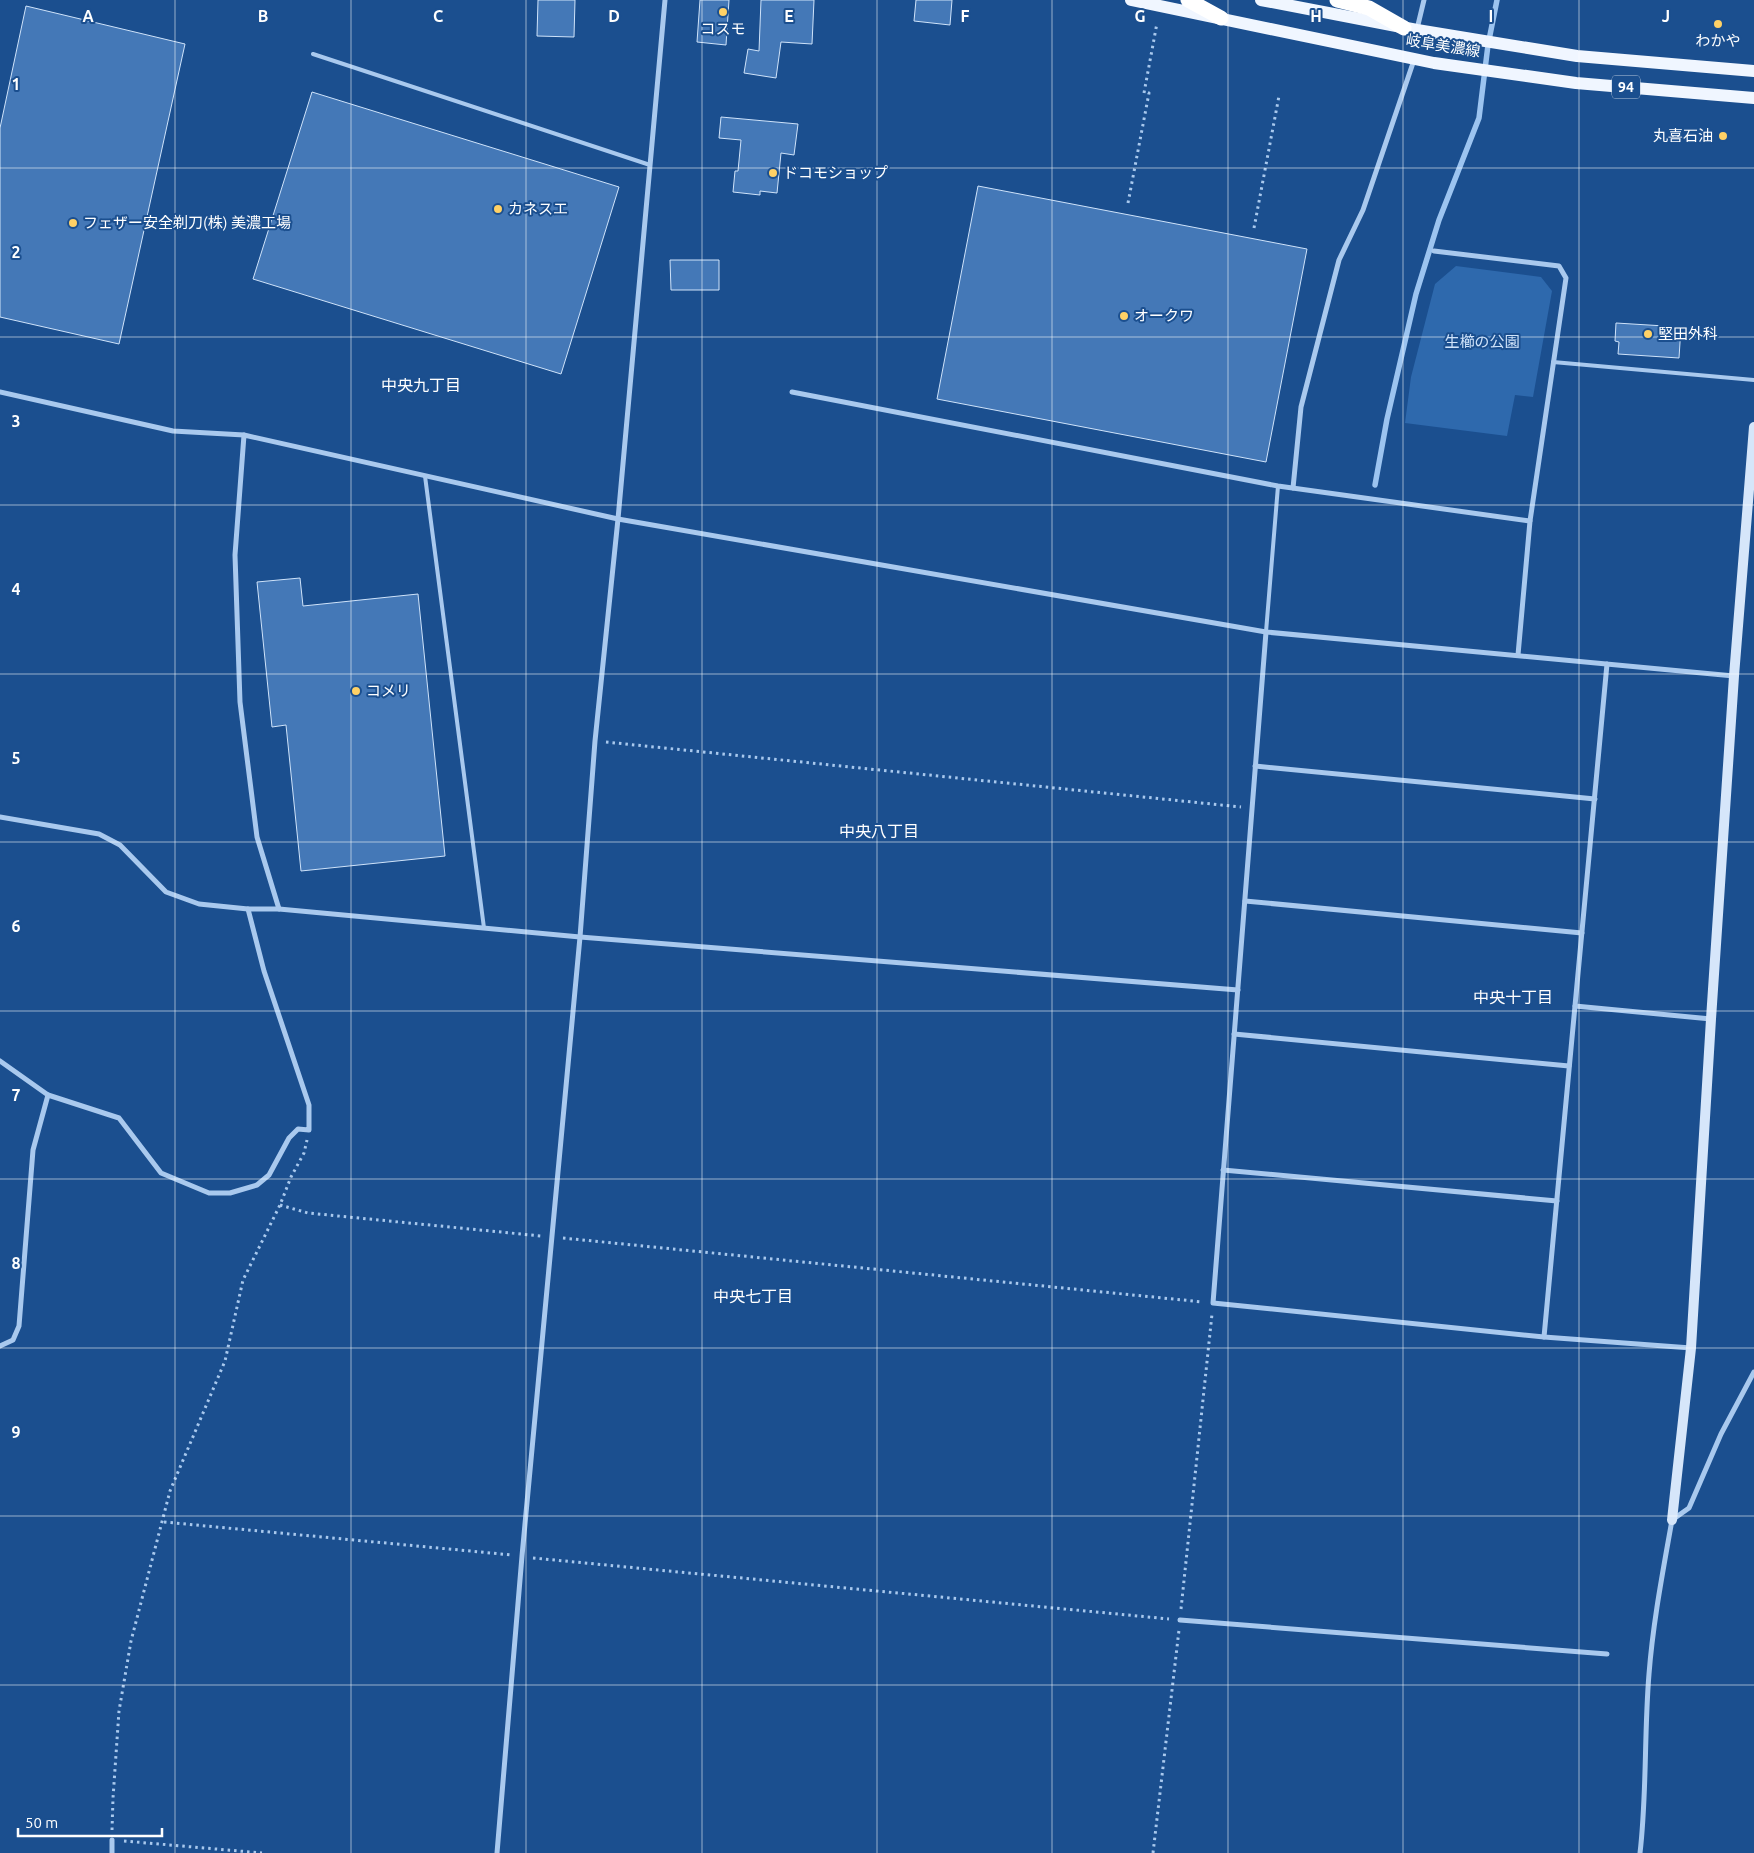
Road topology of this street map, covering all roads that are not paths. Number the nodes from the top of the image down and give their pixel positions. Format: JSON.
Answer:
{"nodes":[{"id":1,"x":666,"y":0,"type":"edge"},
{"id":2,"x":1131,"y":0,"type":"edge"},
{"id":3,"x":1188,"y":0,"type":"edge"},
{"id":4,"x":1261,"y":0,"type":"edge"},
{"id":5,"x":1337,"y":0,"type":"edge"},
{"id":6,"x":1424,"y":0,"type":"edge"},
{"id":7,"x":1221,"y":18,"type":"junction"},
{"id":8,"x":1410,"y":29,"type":"junction"},
{"id":9,"x":313,"y":54,"type":"dead end"},
{"id":10,"x":1414,"y":59,"type":"junction"},
{"id":11,"x":1754,"y":71,"type":"edge"},
{"id":12,"x":1754,"y":98,"type":"edge"},
{"id":13,"x":650,"y":165,"type":"junction"},
{"id":14,"x":1434,"y":251,"type":"dead end"},
{"id":15,"x":1553,"y":362,"type":"junction"},
{"id":16,"x":1754,"y":380,"type":"edge"},
{"id":17,"x":0,"y":392,"type":"edge"},
{"id":18,"x":792,"y":392,"type":"dead end"},
{"id":19,"x":1754,"y":427,"type":"edge"},
{"id":20,"x":244,"y":435,"type":"junction"},
{"id":21,"x":425,"y":476,"type":"junction"},
{"id":22,"x":1278,"y":486,"type":"junction"},
{"id":23,"x":1293,"y":488,"type":"junction"},
{"id":24,"x":1751,"y":502,"type":"edge"},
{"id":25,"x":618,"y":519,"type":"junction"},
{"id":26,"x":1530,"y":520,"type":"junction"},
{"id":27,"x":1266,"y":632,"type":"junction"},
{"id":28,"x":1518,"y":656,"type":"junction"},
{"id":29,"x":1607,"y":664,"type":"junction"},
{"id":30,"x":1734,"y":676,"type":"junction"},
{"id":31,"x":1255,"y":766,"type":"junction"},
{"id":32,"x":1595,"y":798,"type":"junction"},
{"id":33,"x":0,"y":817,"type":"edge"},
{"id":34,"x":1245,"y":901,"type":"junction"},
{"id":35,"x":248,"y":909,"type":"junction"},
{"id":36,"x":279,"y":909,"type":"junction"},
{"id":37,"x":484,"y":928,"type":"junction"},
{"id":38,"x":1582,"y":933,"type":"junction"},
{"id":39,"x":580,"y":937,"type":"junction"},
{"id":40,"x":1238,"y":990,"type":"junction"},
{"id":41,"x":1575,"y":1006,"type":"junction"},
{"id":42,"x":1711,"y":1019,"type":"junction"},
{"id":43,"x":1234,"y":1034,"type":"junction"},
{"id":44,"x":0,"y":1061,"type":"edge"},
{"id":45,"x":1569,"y":1066,"type":"junction"},
{"id":46,"x":48,"y":1095,"type":"junction"},
{"id":47,"x":1223,"y":1170,"type":"junction"},
{"id":48,"x":1556,"y":1201,"type":"junction"},
{"id":49,"x":1544,"y":1337,"type":"junction"},
{"id":50,"x":0,"y":1346,"type":"edge"},
{"id":51,"x":1691,"y":1348,"type":"junction"},
{"id":52,"x":1754,"y":1372,"type":"edge"},
{"id":53,"x":1672,"y":1520,"type":"junction"},
{"id":54,"x":1180,"y":1620,"type":"road end"},
{"id":55,"x":1607,"y":1654,"type":"dead end"},
{"id":56,"x":112,"y":1840,"type":"road end"},
{"id":57,"x":112,"y":1853,"type":"edge"},
{"id":58,"x":497,"y":1853,"type":"edge"},
{"id":59,"x":1640,"y":1853,"type":"edge"}],
"edges":[{"from":1,"to":13,"type":"street"},
{"from":2,"to":7,"type":"main road","name":"岐阜美濃線","number":"94"},
{"from":3,"to":7,"type":"highway"},
{"from":4,"to":8,"type":"main road","name":"岐阜美濃線","number":"94"},
{"from":5,"to":8,"type":"highway"},
{"from":6,"to":8,"type":"street"},
{"from":7,"to":10,"type":"main road","name":"岐阜美濃線","number":"94"},
{"from":8,"to":11,"type":"main road","name":"岐阜美濃線","number":"94"},
{"from":9,"to":13,"type":"lane"},
{"from":10,"to":12,"type":"main road","name":"岐阜美濃線","number":"94"},
{"from":10,"to":23,"type":"street"},
{"from":13,"to":25,"type":"street"},
{"from":14,"to":15,"type":"street"},
{"from":15,"to":16,"type":"lane"},
{"from":15,"to":26,"type":"street"},
{"from":17,"to":20,"type":"street"},
{"from":18,"to":22,"type":"street"},
{"from":19,"to":24,"type":"street"},
{"from":20,"to":21,"type":"street"},
{"from":20,"to":36,"type":"street"},
{"from":21,"to":25,"type":"street"},
{"from":21,"to":37,"type":"lane"},
{"from":22,"to":23,"type":"street"},
{"from":22,"to":27,"type":"lane"},
{"from":23,"to":26,"type":"street"},
{"from":24,"to":30,"type":"street"},
{"from":25,"to":27,"type":"street"},
{"from":25,"to":39,"type":"street"},
{"from":26,"to":28,"type":"street"},
{"from":27,"to":28,"type":"street"},
{"from":27,"to":31,"type":"street"},
{"from":28,"to":29,"type":"street"},
{"from":29,"to":30,"type":"street"},
{"from":29,"to":32,"type":"street"},
{"from":30,"to":42,"type":"street"},
{"from":31,"to":32,"type":"street"},
{"from":31,"to":34,"type":"street"},
{"from":32,"to":38,"type":"street"},
{"from":33,"to":35,"type":"street"},
{"from":34,"to":38,"type":"street"},
{"from":34,"to":40,"type":"street"},
{"from":35,"to":36,"type":"street"},
{"from":35,"to":46,"type":"street"},
{"from":36,"to":37,"type":"street"},
{"from":37,"to":39,"type":"street"},
{"from":38,"to":41,"type":"street"},
{"from":39,"to":40,"type":"street"},
{"from":39,"to":58,"type":"street"},
{"from":40,"to":43,"type":"street"},
{"from":41,"to":42,"type":"street"},
{"from":41,"to":45,"type":"street"},
{"from":42,"to":51,"type":"street"},
{"from":43,"to":45,"type":"street"},
{"from":43,"to":47,"type":"street"},
{"from":44,"to":46,"type":"street"},
{"from":45,"to":48,"type":"street"},
{"from":46,"to":50,"type":"street"},
{"from":47,"to":48,"type":"street"},
{"from":47,"to":49,"type":"street"},
{"from":48,"to":49,"type":"street"},
{"from":49,"to":51,"type":"street"},
{"from":51,"to":53,"type":"street"},
{"from":52,"to":53,"type":"street"},
{"from":53,"to":59,"type":"street"},
{"from":54,"to":55,"type":"street"},
{"from":56,"to":57,"type":"street"}]}
